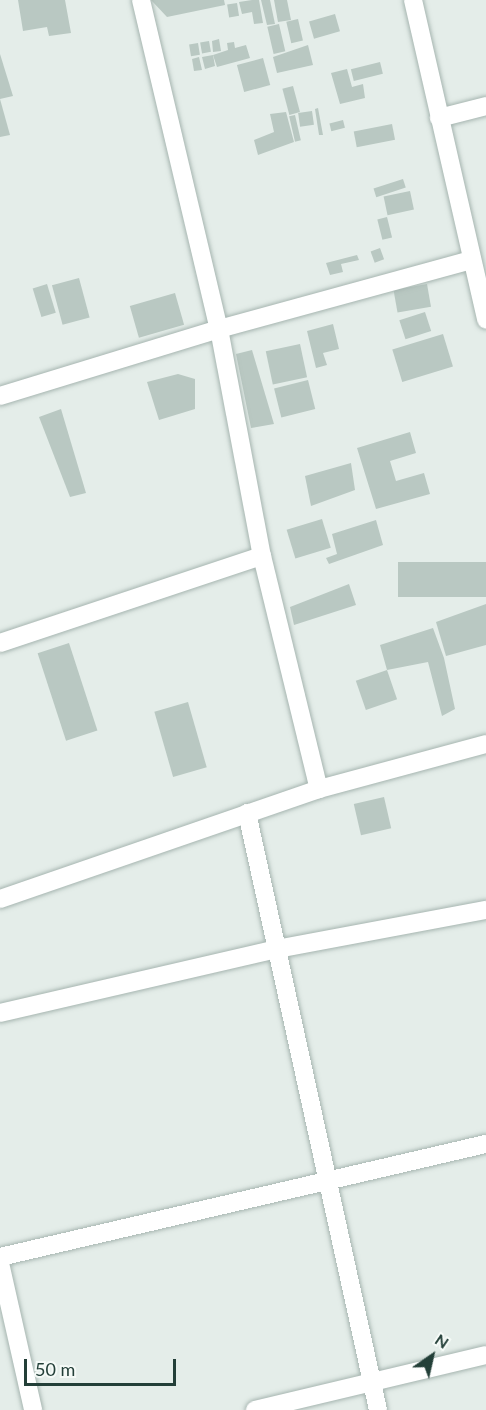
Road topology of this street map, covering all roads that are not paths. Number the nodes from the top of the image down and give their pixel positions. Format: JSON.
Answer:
{"nodes":[{"id":1,"x":141,"y":0,"type":"edge"},
{"id":2,"x":413,"y":0,"type":"edge"},
{"id":3,"x":486,"y":106,"type":"edge"},
{"id":4,"x":439,"y":118,"type":"junction"},
{"id":5,"x":472,"y":260,"type":"junction"},
{"id":6,"x":486,"y":320,"type":"edge"},
{"id":7,"x":219,"y":328,"type":"junction"},
{"id":8,"x":1,"y":393,"type":"edge"},
{"id":9,"x":262,"y":556,"type":"junction"},
{"id":10,"x":0,"y":643,"type":"edge"},
{"id":11,"x":486,"y":744,"type":"edge"},
{"id":12,"x":319,"y":789,"type":"junction"},
{"id":13,"x":247,"y":813,"type":"junction"},
{"id":14,"x":0,"y":899,"type":"edge"},
{"id":15,"x":486,"y":910,"type":"edge"},
{"id":16,"x":277,"y":949,"type":"junction"},
{"id":17,"x":0,"y":1013,"type":"edge"},
{"id":18,"x":486,"y":1144,"type":"edge"},
{"id":19,"x":325,"y":1180,"type":"junction"},
{"id":20,"x":0,"y":1257,"type":"edge"},
{"id":21,"x":0,"y":1263,"type":"edge"},
{"id":22,"x":486,"y":1355,"type":"edge"},
{"id":23,"x":372,"y":1380,"type":"junction"},
{"id":24,"x":33,"y":1410,"type":"edge"},
{"id":25,"x":255,"y":1410,"type":"edge"},
{"id":26,"x":378,"y":1410,"type":"edge"}],
"edges":[{"from":1,"to":7,"type":"street"},
{"from":2,"to":4,"type":"street"},
{"from":3,"to":4,"type":"street"},
{"from":4,"to":5,"type":"street"},
{"from":5,"to":6,"type":"street"},
{"from":5,"to":7,"type":"street"},
{"from":7,"to":8,"type":"street"},
{"from":7,"to":9,"type":"street"},
{"from":9,"to":10,"type":"street"},
{"from":9,"to":12,"type":"street"},
{"from":11,"to":12,"type":"street"},
{"from":12,"to":13,"type":"street"},
{"from":13,"to":14,"type":"street"},
{"from":13,"to":16,"type":"street"},
{"from":15,"to":16,"type":"street"},
{"from":16,"to":17,"type":"street"},
{"from":16,"to":19,"type":"street"},
{"from":18,"to":19,"type":"street"},
{"from":19,"to":20,"type":"street"},
{"from":19,"to":23,"type":"street"},
{"from":21,"to":24,"type":"street"},
{"from":22,"to":23,"type":"street"},
{"from":23,"to":25,"type":"street"},
{"from":23,"to":26,"type":"street"}]}
